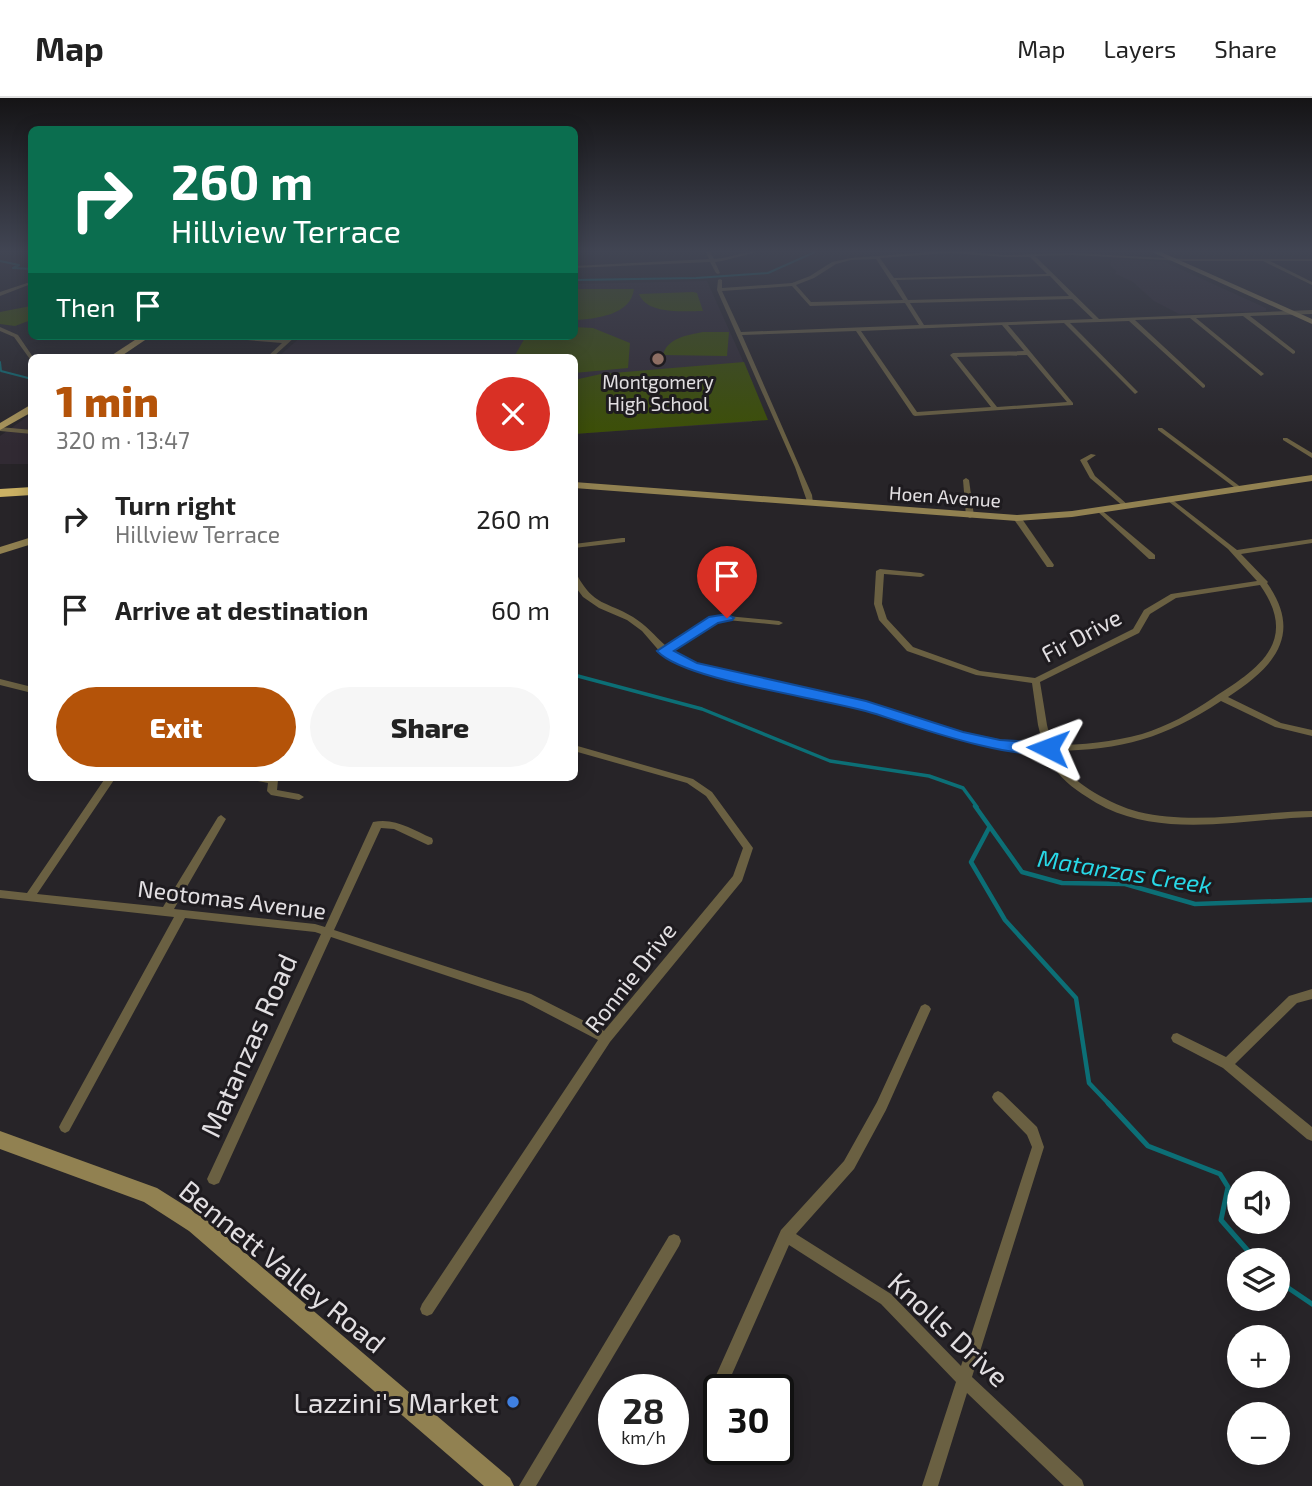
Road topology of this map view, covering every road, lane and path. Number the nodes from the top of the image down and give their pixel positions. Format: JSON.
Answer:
{"nodes":[{"id":1,"x":731,"y":317,"type":"edge"},
{"id":2,"x":916,"y":317,"type":"edge"},
{"id":3,"x":1094,"y":317,"type":"edge"},
{"id":4,"x":1192,"y":317,"type":"junction"},
{"id":5,"x":1198,"y":317,"type":"edge"},
{"id":6,"x":1247,"y":317,"type":"edge"},
{"id":7,"x":1130,"y":319,"type":"junction"},
{"id":8,"x":1097,"y":320,"type":"junction"},
{"id":9,"x":1066,"y":322,"type":"junction"},
{"id":10,"x":1004,"y":324,"type":"junction"},
{"id":11,"x":923,"y":327,"type":"junction"},
{"id":12,"x":0,"y":329,"type":"edge"},
{"id":13,"x":858,"y":330,"type":"junction"},
{"id":14,"x":739,"y":334,"type":"junction"},
{"id":15,"x":141,"y":340,"type":"edge"},
{"id":16,"x":265,"y":340,"type":"edge"},
{"id":17,"x":288,"y":340,"type":"edge"},
{"id":18,"x":286,"y":342,"type":"junction"},
{"id":19,"x":1293,"y":352,"type":"dead end"},
{"id":20,"x":1028,"y":353,"type":"junction"},
{"id":21,"x":28,"y":354,"type":"edge"},
{"id":22,"x":119,"y":354,"type":"edge"},
{"id":23,"x":273,"y":354,"type":"edge"},
{"id":24,"x":1261,"y":374,"type":"dead end"},
{"id":25,"x":1203,"y":386,"type":"dead end"},
{"id":26,"x":1135,"y":392,"type":"dead end"},
{"id":27,"x":994,"y":407,"type":"junction"},
{"id":28,"x":28,"y":410,"type":"edge"},
{"id":29,"x":0,"y":428,"type":"edge"},
{"id":30,"x":1160,"y":429,"type":"dead end"},
{"id":31,"x":28,"y":432,"type":"edge"},
{"id":32,"x":1285,"y":439,"type":"dead end"},
{"id":33,"x":1093,"y":455,"type":"dead end"},
{"id":34,"x":1312,"y":456,"type":"edge"},
{"id":35,"x":1312,"y":478,"type":"edge"},
{"id":36,"x":966,"y":480,"type":"dead end"},
{"id":37,"x":578,"y":485,"type":"edge"},
{"id":38,"x":1240,"y":489,"type":"junction"},
{"id":39,"x":28,"y":491,"type":"edge"},
{"id":40,"x":0,"y":493,"type":"edge"},
{"id":41,"x":1170,"y":500,"type":"junction"},
{"id":42,"x":810,"y":503,"type":"junction"},
{"id":43,"x":1126,"y":506,"type":"junction"},
{"id":44,"x":1099,"y":510,"type":"junction"},
{"id":45,"x":970,"y":516,"type":"junction"},
{"id":46,"x":1017,"y":518,"type":"junction"},
{"id":47,"x":622,"y":540,"type":"dead end"},
{"id":48,"x":28,"y":541,"type":"edge"},
{"id":49,"x":1312,"y":541,"type":"edge"},
{"id":50,"x":578,"y":546,"type":"edge"},
{"id":51,"x":0,"y":551,"type":"edge"},
{"id":52,"x":1234,"y":553,"type":"junction"},
{"id":53,"x":1152,"y":557,"type":"dead end"},
{"id":54,"x":1050,"y":565,"type":"dead end"},
{"id":55,"x":921,"y":575,"type":"dead end"},
{"id":56,"x":1264,"y":582,"type":"junction"},
{"id":57,"x":578,"y":586,"type":"edge"},
{"id":58,"x":779,"y":623,"type":"dead end"},
{"id":59,"x":664,"y":651,"type":"junction"},
{"id":60,"x":1037,"y":681,"type":"junction"},
{"id":61,"x":0,"y":682,"type":"edge"},
{"id":62,"x":28,"y":689,"type":"edge"},
{"id":63,"x":1221,"y":697,"type":"junction"},
{"id":64,"x":1312,"y":733,"type":"edge"},
{"id":65,"x":1048,"y":748,"type":"junction"},
{"id":66,"x":578,"y":749,"type":"edge"},
{"id":67,"x":108,"y":781,"type":"edge"},
{"id":68,"x":274,"y":781,"type":"edge"},
{"id":69,"x":299,"y":797,"type":"dead end"},
{"id":70,"x":1312,"y":814,"type":"edge"},
{"id":71,"x":221,"y":819,"type":"dead end"},
{"id":72,"x":428,"y":841,"type":"dead end"},
{"id":73,"x":0,"y":894,"type":"edge"},
{"id":74,"x":29,"y":898,"type":"junction"},
{"id":75,"x":166,"y":912,"type":"junction"},
{"id":76,"x":181,"y":915,"type":"junction"},
{"id":77,"x":328,"y":931,"type":"junction"},
{"id":78,"x":1312,"y":993,"type":"edge"},
{"id":79,"x":925,"y":1009,"type":"dead end"},
{"id":80,"x":606,"y":1038,"type":"junction"},
{"id":81,"x":1177,"y":1038,"type":"dead end"},
{"id":82,"x":1227,"y":1064,"type":"junction"},
{"id":83,"x":999,"y":1097,"type":"dead end"},
{"id":84,"x":65,"y":1127,"type":"dead end"},
{"id":85,"x":1312,"y":1135,"type":"edge"},
{"id":86,"x":0,"y":1140,"type":"edge"},
{"id":87,"x":214,"y":1179,"type":"dead end"},
{"id":88,"x":786,"y":1235,"type":"junction"},
{"id":89,"x":674,"y":1241,"type":"dead end"},
{"id":90,"x":427,"y":1308,"type":"dead end"},
{"id":91,"x":725,"y":1374,"type":"edge"},
{"id":92,"x":965,"y":1381,"type":"junction"},
{"id":93,"x":502,"y":1486,"type":"edge"},
{"id":94,"x":527,"y":1486,"type":"edge"},
{"id":95,"x":930,"y":1486,"type":"edge"},
{"id":96,"x":1076,"y":1486,"type":"edge"}],
"edges":[{"from":1,"to":14,"type":"street"},
{"from":2,"to":11,"type":"street"},
{"from":3,"to":8,"type":"street"},
{"from":4,"to":5,"type":"street"},
{"from":4,"to":7,"type":"street"},
{"from":4,"to":24,"type":"street"},
{"from":6,"to":19,"type":"street"},
{"from":7,"to":8,"type":"street"},
{"from":7,"to":25,"type":"street"},
{"from":8,"to":9,"type":"street"},
{"from":9,"to":10,"type":"street"},
{"from":9,"to":26,"type":"street"},
{"from":10,"to":11,"type":"street"},
{"from":10,"to":20,"type":"street"},
{"from":11,"to":13,"type":"street"},
{"from":12,"to":21,"type":"street"},
{"from":13,"to":14,"type":"street"},
{"from":13,"to":27,"type":"street"},
{"from":14,"to":42,"type":"street"},
{"from":15,"to":22,"type":"main road"},
{"from":16,"to":18,"type":"street"},
{"from":17,"to":18,"type":"street"},
{"from":18,"to":23,"type":"street"},
{"from":20,"to":27,"type":"street"},
{"from":20,"to":27,"type":"street"},
{"from":28,"to":29,"type":"main road"},
{"from":29,"to":31,"type":"street"},
{"from":30,"to":38,"type":"street"},
{"from":32,"to":34,"type":"street"},
{"from":33,"to":43,"type":"street"},
{"from":35,"to":38,"type":"street","name":"Hoen Avenue"},
{"from":36,"to":45,"type":"street"},
{"from":37,"to":42,"type":"street","name":"Hoen Avenue"},
{"from":38,"to":41,"type":"street","name":"Hoen Avenue"},
{"from":39,"to":40,"type":"highway"},
{"from":41,"to":43,"type":"street","name":"Hoen Avenue"},
{"from":41,"to":52,"type":"street"},
{"from":42,"to":45,"type":"street","name":"Hoen Avenue"},
{"from":43,"to":44,"type":"street","name":"Hoen Avenue"},
{"from":44,"to":46,"type":"street","name":"Hoen Avenue"},
{"from":44,"to":53,"type":"street"},
{"from":45,"to":46,"type":"street","name":"Hoen Avenue"},
{"from":46,"to":54,"type":"street"},
{"from":47,"to":50,"type":"street"},
{"from":48,"to":51,"type":"street"},
{"from":49,"to":52,"type":"street"},
{"from":52,"to":56,"type":"street"},
{"from":55,"to":60,"type":"street","name":"Fir Drive"},
{"from":56,"to":60,"type":"street","name":"Fir Drive"},
{"from":56,"to":63,"type":"street"},
{"from":57,"to":59,"type":"street"},
{"from":58,"to":59,"type":"street"},
{"from":59,"to":65,"type":"street"},
{"from":60,"to":65,"type":"street"},
{"from":61,"to":62,"type":"street"},
{"from":63,"to":64,"type":"street"},
{"from":63,"to":65,"type":"street"},
{"from":65,"to":70,"type":"street"},
{"from":66,"to":80,"type":"street","name":"Ronnie Drive"},
{"from":67,"to":74,"type":"street"},
{"from":68,"to":69,"type":"street"},
{"from":71,"to":75,"type":"street"},
{"from":72,"to":77,"type":"street","name":"Matanzas Road"},
{"from":73,"to":74,"type":"street","name":"Neotomas Avenue"},
{"from":74,"to":75,"type":"street","name":"Neotomas Avenue"},
{"from":75,"to":76,"type":"street","name":"Neotomas Avenue"},
{"from":76,"to":77,"type":"street","name":"Neotomas Avenue"},
{"from":76,"to":84,"type":"street"},
{"from":77,"to":80,"type":"street","name":"Neotomas Avenue"},
{"from":77,"to":87,"type":"street","name":"Matanzas Road"},
{"from":78,"to":82,"type":"street"},
{"from":79,"to":88,"type":"street"},
{"from":80,"to":90,"type":"street","name":"Ronnie Drive"},
{"from":81,"to":82,"type":"street"},
{"from":82,"to":85,"type":"street"},
{"from":83,"to":92,"type":"street"},
{"from":86,"to":93,"type":"street","name":"Bennett Valley Road"},
{"from":88,"to":91,"type":"street"},
{"from":88,"to":92,"type":"street","name":"Knolls Drive"},
{"from":89,"to":94,"type":"street"},
{"from":92,"to":95,"type":"street"},
{"from":92,"to":96,"type":"street","name":"Knolls Drive"}]}
